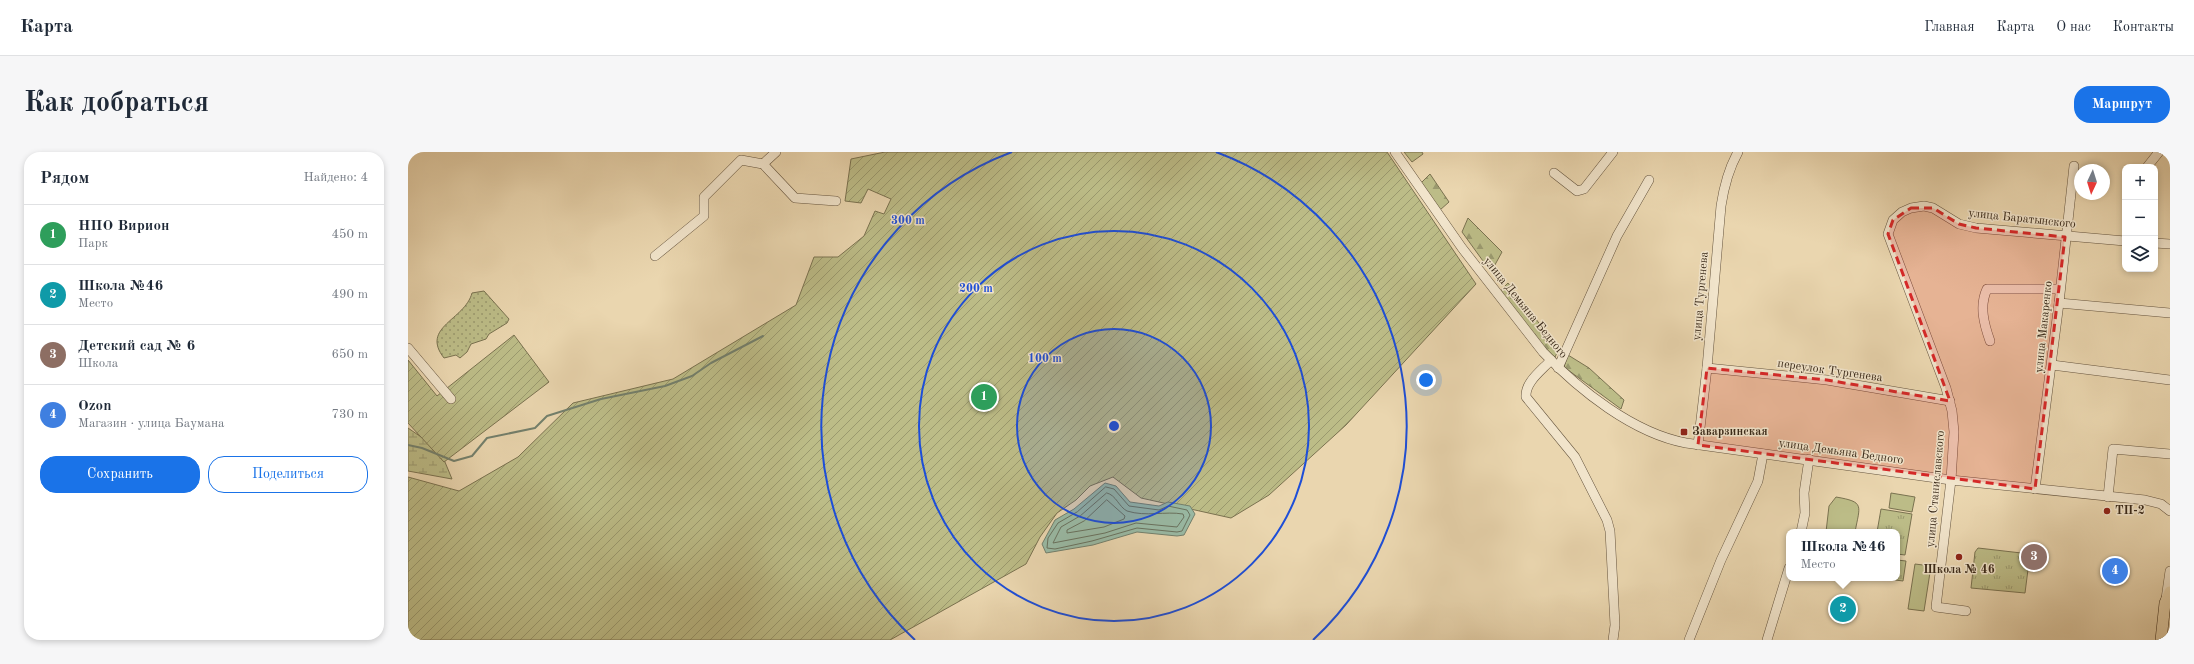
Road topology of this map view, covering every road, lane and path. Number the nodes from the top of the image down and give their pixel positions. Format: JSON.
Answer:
{"nodes":[{"id":1,"x":776,"y":152,"type":"edge"},
{"id":2,"x":1395,"y":152,"type":"edge"},
{"id":3,"x":1613,"y":152,"type":"edge"},
{"id":4,"x":1738,"y":152,"type":"edge"},
{"id":5,"x":2158,"y":152,"type":"edge"},
{"id":6,"x":763,"y":164,"type":"junction"},
{"id":7,"x":2149,"y":164,"type":"edge"},
{"id":8,"x":2074,"y":166,"type":"dead end"},
{"id":9,"x":1554,"y":173,"type":"dead end"},
{"id":10,"x":1649,"y":180,"type":"dead end"},
{"id":11,"x":836,"y":201,"type":"dead end"},
{"id":12,"x":1888,"y":234,"type":"joint"},
{"id":13,"x":2065,"y":237,"type":"junction"},
{"id":14,"x":2122,"y":241,"type":"edge"},
{"id":15,"x":2158,"y":243,"type":"edge"},
{"id":16,"x":2170,"y":244,"type":"edge"},
{"id":17,"x":655,"y":256,"type":"dead end"},
{"id":18,"x":2060,"y":289,"type":"junction"},
{"id":19,"x":2060,"y":303,"type":"junction"},
{"id":20,"x":2170,"y":313,"type":"edge"},
{"id":21,"x":1990,"y":341,"type":"dead end"},
{"id":22,"x":408,"y":348,"type":"edge"},
{"id":23,"x":1551,"y":360,"type":"junction"},
{"id":24,"x":2052,"y":365,"type":"junction"},
{"id":25,"x":1558,"y":368,"type":"junction"},
{"id":26,"x":1707,"y":368,"type":"junction"},
{"id":27,"x":2170,"y":380,"type":"edge"},
{"id":28,"x":451,"y":399,"type":"dead end"},
{"id":29,"x":1950,"y":401,"type":"junction"},
{"id":30,"x":1698,"y":445,"type":"junction"},
{"id":31,"x":1763,"y":454,"type":"junction"},
{"id":32,"x":2170,"y":454,"type":"edge"},
{"id":33,"x":1809,"y":459,"type":"junction"},
{"id":34,"x":1951,"y":480,"type":"junction"},
{"id":35,"x":2035,"y":490,"type":"junction"},
{"id":36,"x":2108,"y":497,"type":"junction"},
{"id":37,"x":2170,"y":511,"type":"edge"},
{"id":38,"x":1802,"y":529,"type":"edge"},
{"id":39,"x":2170,"y":571,"type":"edge"},
{"id":40,"x":1786,"y":578,"type":"edge"},
{"id":41,"x":2170,"y":592,"type":"edge"},
{"id":42,"x":2165,"y":603,"type":"junction"},
{"id":43,"x":1966,"y":611,"type":"dead end"},
{"id":44,"x":1614,"y":640,"type":"edge"},
{"id":45,"x":1689,"y":640,"type":"edge"},
{"id":46,"x":1767,"y":640,"type":"edge"},
{"id":47,"x":2164,"y":640,"type":"edge"}],
"edges":[{"from":1,"to":6,"type":"street"},
{"from":2,"to":23,"type":"street","name":"улица Демьяна Бедного"},
{"from":3,"to":9,"type":"street"},
{"from":4,"to":26,"type":"street","name":"улица Тургенева"},
{"from":5,"to":7,"type":"street"},
{"from":6,"to":11,"type":"street"},
{"from":6,"to":17,"type":"street"},
{"from":8,"to":13,"type":"street","name":"улица Макаренко"},
{"from":10,"to":25,"type":"street"},
{"from":12,"to":13,"type":"street","name":"улица Баратынского"},
{"from":12,"to":29,"type":"street","name":"улица Станиславского"},
{"from":13,"to":14,"type":"street","name":"улица Баратынского"},
{"from":13,"to":18,"type":"street","name":"улица Макаренко"},
{"from":15,"to":16,"type":"street"},
{"from":18,"to":19,"type":"street","name":"улица Макаренко"},
{"from":18,"to":21,"type":"street"},
{"from":19,"to":20,"type":"street"},
{"from":19,"to":24,"type":"street","name":"улица Макаренко"},
{"from":22,"to":28,"type":"street"},
{"from":23,"to":25,"type":"street","name":"улица Демьяна Бедного"},
{"from":23,"to":44,"type":"street"},
{"from":24,"to":27,"type":"street"},
{"from":24,"to":35,"type":"street","name":"улица Макаренко"},
{"from":25,"to":30,"type":"street","name":"улица Демьяна Бедного"},
{"from":26,"to":29,"type":"street","name":"переулок Тургенева"},
{"from":26,"to":30,"type":"street","name":"улица Тургенева"},
{"from":29,"to":34,"type":"street","name":"улица Станиславского"},
{"from":30,"to":31,"type":"street","name":"улица Демьяна Бедного"},
{"from":31,"to":33,"type":"street","name":"улица Демьяна Бедного"},
{"from":31,"to":45,"type":"street"},
{"from":32,"to":36,"type":"street"},
{"from":33,"to":34,"type":"street","name":"улица Демьяна Бедного"},
{"from":33,"to":38,"type":"street"},
{"from":34,"to":35,"type":"street","name":"улица Демьяна Бедного"},
{"from":34,"to":43,"type":"street","name":"улица Станиславского"},
{"from":35,"to":36,"type":"street","name":"улица Демьяна Бедного"},
{"from":36,"to":37,"type":"street","name":"улица Демьяна Бедного"},
{"from":39,"to":42,"type":"street"},
{"from":40,"to":46,"type":"street"},
{"from":41,"to":42,"type":"main road"},
{"from":42,"to":47,"type":"main road"}]}
